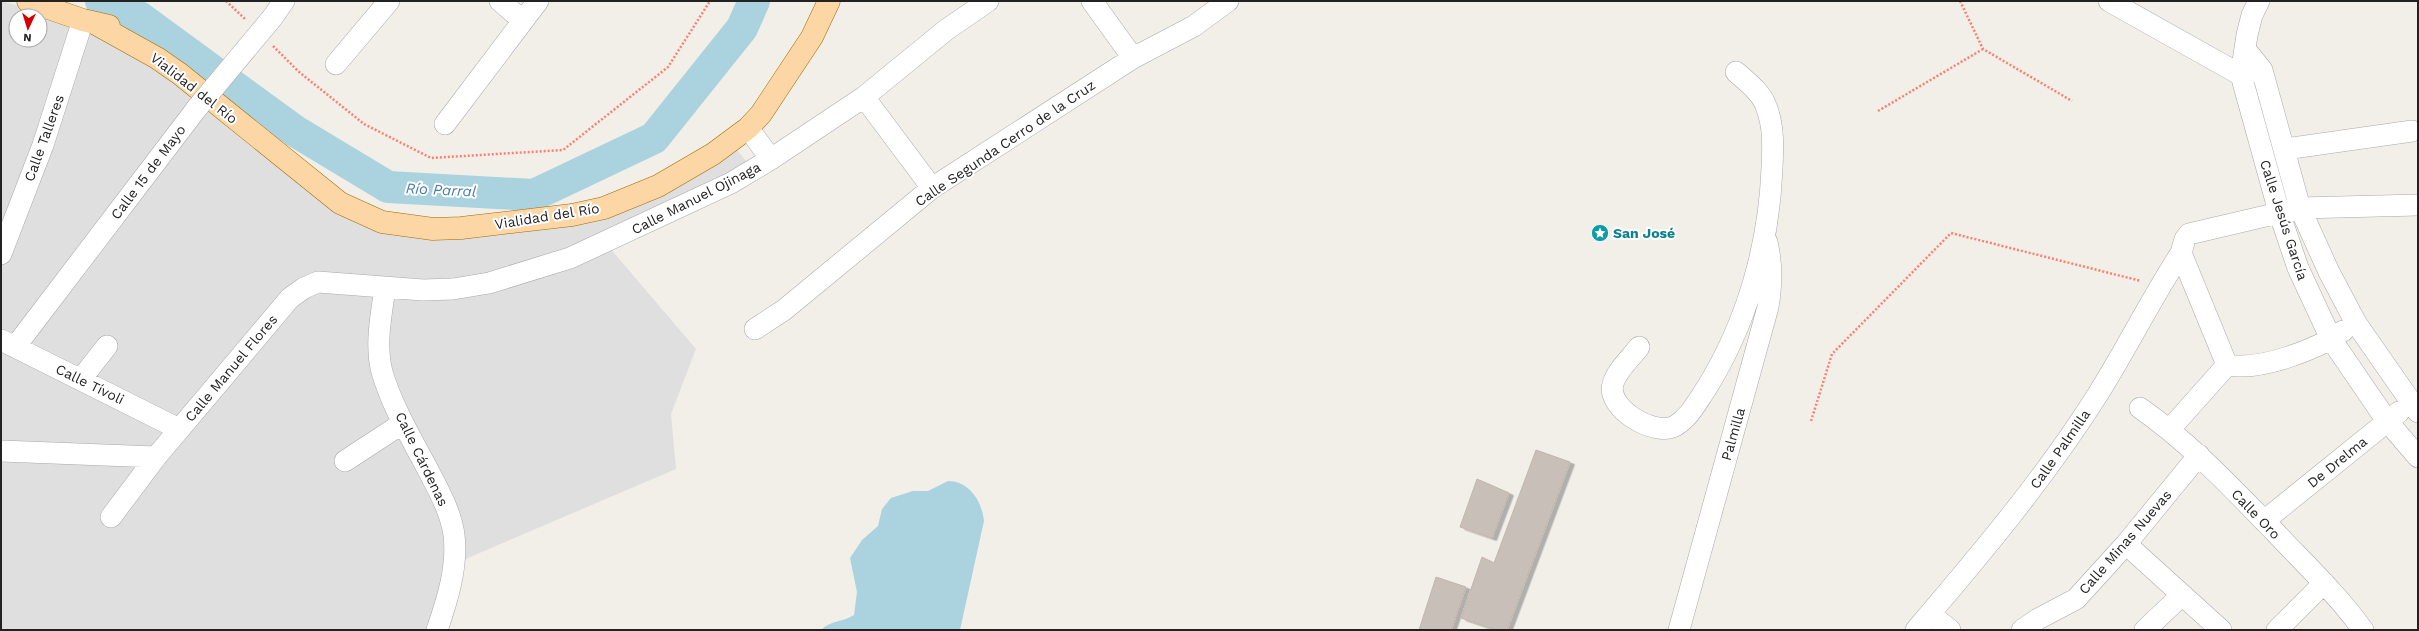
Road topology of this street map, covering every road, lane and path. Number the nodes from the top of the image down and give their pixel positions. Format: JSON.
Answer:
{"nodes":[{"id":1,"x":28,"y":1,"type":"edge"},
{"id":2,"x":284,"y":1,"type":"edge"},
{"id":3,"x":389,"y":1,"type":"edge"},
{"id":4,"x":500,"y":1,"type":"edge"},
{"id":5,"x":538,"y":1,"type":"edge"},
{"id":6,"x":828,"y":1,"type":"edge"},
{"id":7,"x":965,"y":1,"type":"edge"},
{"id":8,"x":988,"y":1,"type":"edge"},
{"id":9,"x":1092,"y":1,"type":"edge"},
{"id":10,"x":1228,"y":1,"type":"edge"},
{"id":11,"x":1960,"y":1,"type":"edge"},
{"id":12,"x":2109,"y":1,"type":"edge"},
{"id":13,"x":2259,"y":1,"type":"edge"},
{"id":14,"x":522,"y":20,"type":"junction"},
{"id":15,"x":89,"y":22,"type":"junction"},
{"id":16,"x":946,"y":30,"type":"junction"},
{"id":17,"x":1983,"y":49,"type":"junction"},
{"id":18,"x":2245,"y":49,"type":"junction"},
{"id":19,"x":1133,"y":58,"type":"junction"},
{"id":20,"x":336,"y":64,"type":"dead end"},
{"id":21,"x":2262,"y":70,"type":"junction"},
{"id":22,"x":1736,"y":72,"type":"dead end"},
{"id":23,"x":2241,"y":75,"type":"junction"},
{"id":24,"x":864,"y":97,"type":"junction"},
{"id":25,"x":2072,"y":101,"type":"dead end"},
{"id":26,"x":1878,"y":111,"type":"dead end"},
{"id":27,"x":445,"y":124,"type":"dead end"},
{"id":28,"x":748,"y":128,"type":"junction"},
{"id":29,"x":2412,"y":130,"type":"dead end"},
{"id":30,"x":2285,"y":149,"type":"junction"},
{"id":31,"x":771,"y":159,"type":"junction"},
{"id":32,"x":932,"y":188,"type":"junction"},
{"id":33,"x":2418,"y":205,"type":"edge"},
{"id":34,"x":2300,"y":208,"type":"junction"},
{"id":35,"x":2279,"y":212,"type":"junction"},
{"id":36,"x":1766,"y":237,"type":"junction"},
{"id":37,"x":2182,"y":249,"type":"junction"},
{"id":38,"x":1,"y":254,"type":"edge"},
{"id":39,"x":2159,"y":286,"type":"junction"},
{"id":40,"x":385,"y":288,"type":"junction"},
{"id":41,"x":2356,"y":323,"type":"junction"},
{"id":42,"x":754,"y":329,"type":"dead end"},
{"id":43,"x":2332,"y":339,"type":"junction"},
{"id":44,"x":8,"y":343,"type":"edge"},
{"id":45,"x":107,"y":346,"type":"dead end"},
{"id":46,"x":1639,"y":347,"type":"dead end"},
{"id":47,"x":2227,"y":365,"type":"junction"},
{"id":48,"x":81,"y":380,"type":"junction"},
{"id":49,"x":2414,"y":407,"type":"edge"},
{"id":50,"x":2140,"y":408,"type":"dead end"},
{"id":51,"x":1811,"y":421,"type":"dead end"},
{"id":52,"x":2387,"y":421,"type":"junction"},
{"id":53,"x":403,"y":423,"type":"junction"},
{"id":54,"x":180,"y":428,"type":"junction"},
{"id":55,"x":2170,"y":429,"type":"junction"},
{"id":56,"x":1,"y":451,"type":"edge"},
{"id":57,"x":2199,"y":455,"type":"junction"},
{"id":58,"x":156,"y":457,"type":"junction"},
{"id":59,"x":2418,"y":457,"type":"edge"},
{"id":60,"x":345,"y":460,"type":"dead end"},
{"id":61,"x":111,"y":517,"type":"dead end"},
{"id":62,"x":2264,"y":521,"type":"junction"},
{"id":63,"x":2126,"y":544,"type":"junction"},
{"id":64,"x":2324,"y":583,"type":"junction"},
{"id":65,"x":2182,"y":594,"type":"junction"},
{"id":66,"x":1930,"y":614,"type":"junction"},
{"id":67,"x":437,"y":630,"type":"edge"},
{"id":68,"x":1679,"y":630,"type":"edge"},
{"id":69,"x":1916,"y":630,"type":"edge"},
{"id":70,"x":1950,"y":630,"type":"edge"},
{"id":71,"x":2022,"y":630,"type":"edge"},
{"id":72,"x":2145,"y":630,"type":"edge"},
{"id":73,"x":2221,"y":630,"type":"edge"},
{"id":74,"x":2277,"y":630,"type":"edge"},
{"id":75,"x":2363,"y":630,"type":"edge"}],
"edges":[{"from":1,"to":15,"type":"main road","name":"Vialidad del Río"},
{"from":2,"to":44,"type":"street","name":"Calle 15 de Mayo","bridge":true},
{"from":3,"to":20,"type":"street"},
{"from":4,"to":14,"type":"street"},
{"from":5,"to":14,"type":"street"},
{"from":6,"to":28,"type":"main road","name":"Vialidad del Río"},
{"from":7,"to":16,"type":"street"},
{"from":8,"to":16,"type":"street","name":"Calle Manuel Ojinaga"},
{"from":9,"to":19,"type":"street"},
{"from":10,"to":19,"type":"street","name":"Calle Segunda Cerro de la Cruz"},
{"from":11,"to":17,"type":"path"},
{"from":12,"to":23,"type":"street"},
{"from":13,"to":18,"type":"street","name":"Calle Jesús García"},
{"from":14,"to":27,"type":"street"},
{"from":15,"to":28,"type":"main road","name":"Vialidad del Río"},
{"from":15,"to":38,"type":"street","name":"Calle Talleres"},
{"from":16,"to":24,"type":"street","name":"Calle Manuel Ojinaga"},
{"from":17,"to":25,"type":"path"},
{"from":17,"to":26,"type":"path"},
{"from":18,"to":21,"type":"street","name":"Calle Jesús García"},
{"from":18,"to":23,"type":"street","name":"Calle Jesús García"},
{"from":19,"to":32,"type":"street","name":"Calle Segunda Cerro de la Cruz"},
{"from":21,"to":23,"type":"street"},
{"from":21,"to":30,"type":"street","name":"Calle Jesús García"},
{"from":22,"to":36,"type":"street"},
{"from":23,"to":35,"type":"street","name":"Calle Jesús García"},
{"from":24,"to":31,"type":"street","name":"Calle Manuel Ojinaga"},
{"from":24,"to":32,"type":"street"},
{"from":28,"to":31,"type":"street"},
{"from":29,"to":30,"type":"street"},
{"from":30,"to":34,"type":"street","name":"Calle Jesús García"},
{"from":31,"to":40,"type":"street","name":"Calle Manuel Ojinaga"},
{"from":32,"to":42,"type":"street","name":"Calle Segunda Cerro de la Cruz"},
{"from":33,"to":34,"type":"street","name":"Calle Palmilla"},
{"from":34,"to":35,"type":"street","name":"Calle Palmilla"},
{"from":34,"to":41,"type":"street","name":"Calle Jesús García"},
{"from":35,"to":37,"type":"street","name":"Calle Palmilla"},
{"from":35,"to":43,"type":"street","name":"Calle Jesús García"},
{"from":36,"to":46,"type":"street"},
{"from":36,"to":68,"type":"street","name":"Palmilla"},
{"from":37,"to":39,"type":"street","name":"Calle Palmilla"},
{"from":37,"to":47,"type":"street"},
{"from":39,"to":51,"type":"path"},
{"from":39,"to":66,"type":"street","name":"Calle Palmilla"},
{"from":40,"to":53,"type":"street","name":"Calle Cárdenas"},
{"from":40,"to":54,"type":"street","name":"Calle Manuel Flores"},
{"from":41,"to":43,"type":"street"},
{"from":41,"to":49,"type":"street","name":"Calle Jesús García"},
{"from":43,"to":47,"type":"street"},
{"from":43,"to":52,"type":"street","name":"Calle Jesús García"},
{"from":44,"to":48,"type":"street","name":"Calle Tívoli"},
{"from":45,"to":48,"type":"street"},
{"from":47,"to":55,"type":"street"},
{"from":48,"to":54,"type":"street","name":"Calle Tívoli"},
{"from":49,"to":52,"type":"street","name":"De Drelma"},
{"from":50,"to":55,"type":"street","name":"Calle Oro"},
{"from":52,"to":59,"type":"street","name":"Calle Jesús García"},
{"from":52,"to":62,"type":"street","name":"De Drelma"},
{"from":53,"to":60,"type":"street"},
{"from":53,"to":67,"type":"street","name":"Calle Cárdenas"},
{"from":54,"to":58,"type":"street","name":"Calle Manuel Flores"},
{"from":55,"to":57,"type":"street","name":"Calle Oro"},
{"from":56,"to":58,"type":"street"},
{"from":57,"to":62,"type":"street","name":"Calle Oro"},
{"from":57,"to":63,"type":"street","name":"Calle Minas Nuevas"},
{"from":58,"to":61,"type":"street","name":"Calle Manuel Flores"},
{"from":62,"to":64,"type":"street","name":"Calle Oro"},
{"from":63,"to":65,"type":"street"},
{"from":63,"to":71,"type":"street","name":"Calle Minas Nuevas"},
{"from":64,"to":74,"type":"street"},
{"from":64,"to":75,"type":"street","name":"Calle Oro"},
{"from":65,"to":72,"type":"street"},
{"from":65,"to":73,"type":"street"},
{"from":66,"to":69,"type":"street","name":"Calle Palmilla"},
{"from":66,"to":70,"type":"street"}]}
